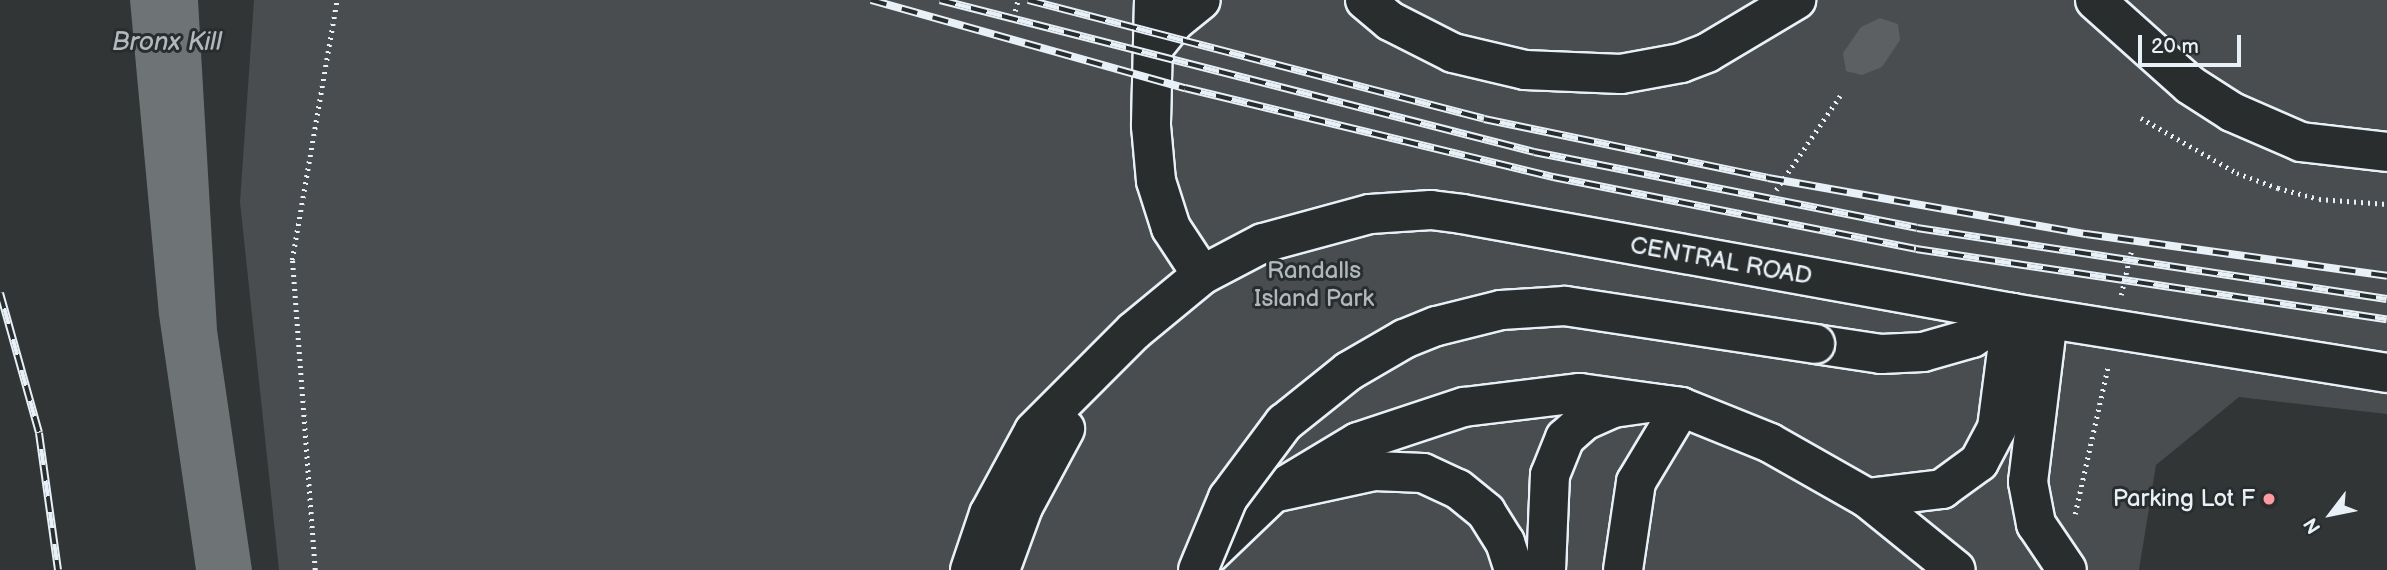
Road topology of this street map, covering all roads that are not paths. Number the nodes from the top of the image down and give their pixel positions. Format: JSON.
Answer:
{"nodes":[{"id":1,"x":1154,"y":0,"type":"edge"},
{"id":2,"x":1201,"y":0,"type":"edge"},
{"id":3,"x":1365,"y":0,"type":"edge"},
{"id":4,"x":1796,"y":0,"type":"edge"},
{"id":5,"x":2095,"y":0,"type":"edge"},
{"id":6,"x":1153,"y":48,"type":"junction"},
{"id":7,"x":2387,"y":152,"type":"edge"},
{"id":8,"x":1202,"y":275,"type":"junction"},
{"id":9,"x":2030,"y":316,"type":"junction"},
{"id":10,"x":1097,"y":368,"type":"junction"},
{"id":11,"x":2387,"y":373,"type":"edge"},
{"id":12,"x":1681,"y":407,"type":"junction"},
{"id":13,"x":1273,"y":493,"type":"junction"},
{"id":14,"x":1867,"y":498,"type":"junction"},
{"id":15,"x":970,"y":570,"type":"edge"},
{"id":16,"x":1000,"y":570,"type":"edge"},
{"id":17,"x":1196,"y":570,"type":"edge"},
{"id":18,"x":1514,"y":570,"type":"edge"},
{"id":19,"x":1546,"y":570,"type":"edge"},
{"id":20,"x":1623,"y":570,"type":"edge"},
{"id":21,"x":1956,"y":570,"type":"edge"},
{"id":22,"x":2067,"y":570,"type":"edge"}],
"edges":[{"from":1,"to":6,"type":"main road"},
{"from":2,"to":6,"type":"main road"},
{"from":3,"to":4,"type":"main road"},
{"from":5,"to":7,"type":"main road"},
{"from":6,"to":8,"type":"main road"},
{"from":8,"to":9,"type":"main road","name":"CENTRAL ROAD"},
{"from":8,"to":10,"type":"main road","name":"CENTRAL ROAD"},
{"from":9,"to":11,"type":"main road","name":"CENTRAL ROAD"},
{"from":9,"to":14,"type":"main road"},
{"from":9,"to":17,"type":"main road","bridge":true},
{"from":9,"to":22,"type":"main road"},
{"from":10,"to":15,"type":"main road","name":"CENTRAL ROAD"},
{"from":10,"to":16,"type":"main road"},
{"from":12,"to":13,"type":"main road"},
{"from":12,"to":14,"type":"main road"},
{"from":12,"to":19,"type":"main road"},
{"from":12,"to":20,"type":"main road"},
{"from":13,"to":17,"type":"main road"},
{"from":13,"to":18,"type":"main road"},
{"from":14,"to":21,"type":"main road"}]}
